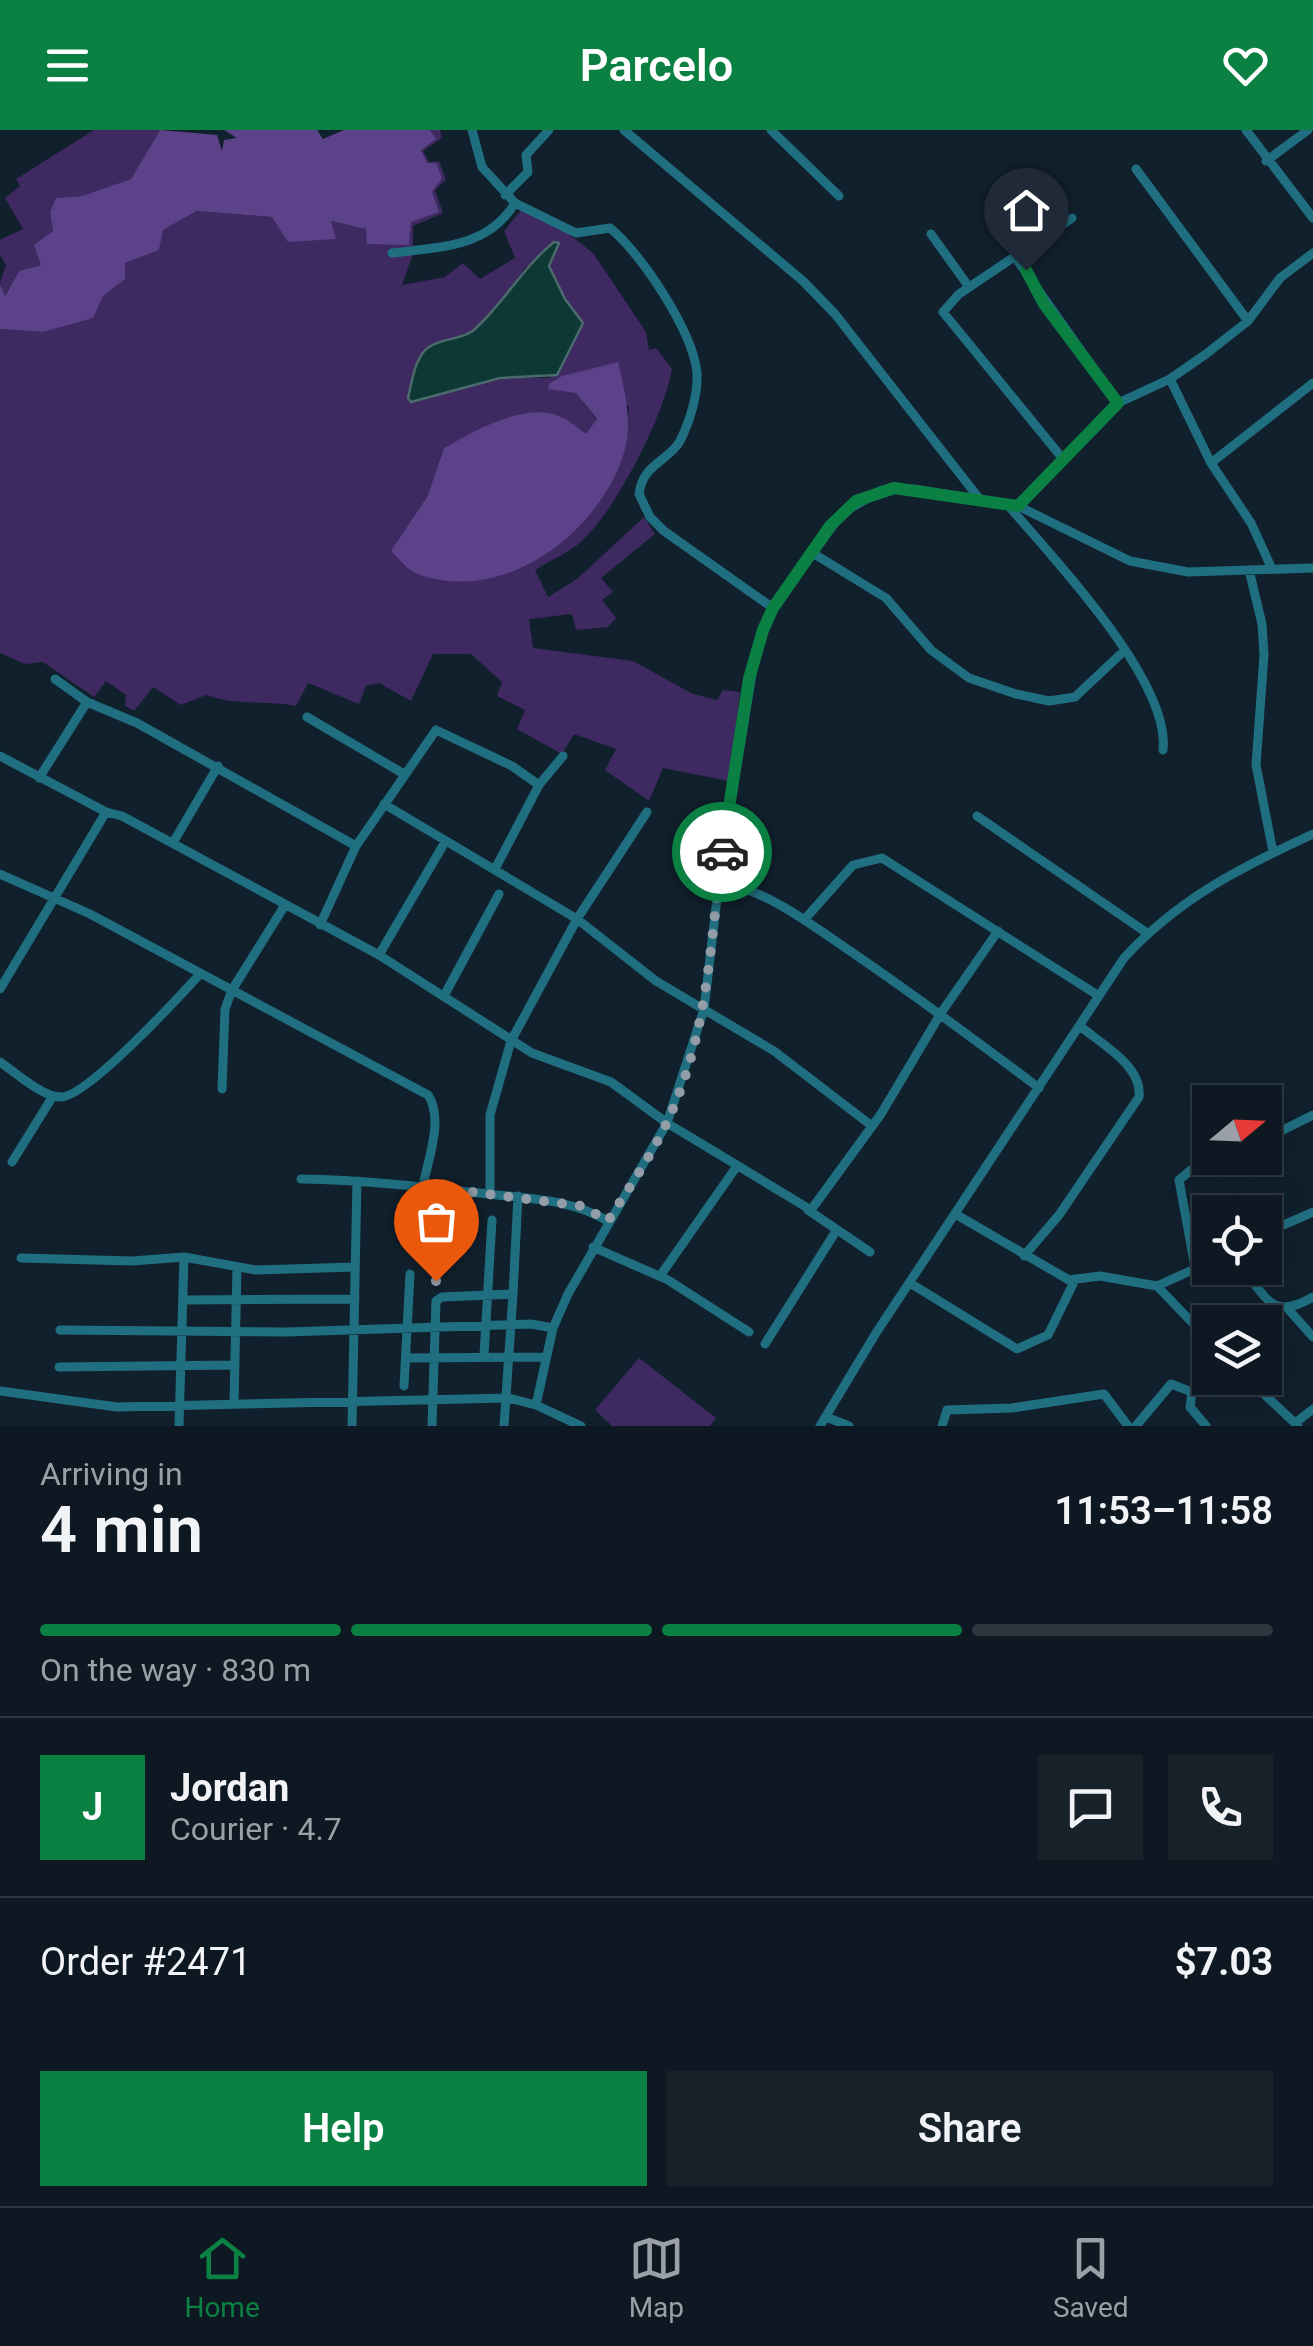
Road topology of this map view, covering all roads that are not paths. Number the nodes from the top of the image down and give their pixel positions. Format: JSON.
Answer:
{"nodes":[{"id":1,"x":472,"y":130,"type":"edge"},
{"id":2,"x":549,"y":130,"type":"edge"},
{"id":3,"x":624,"y":130,"type":"edge"},
{"id":4,"x":645,"y":130,"type":"edge"},
{"id":5,"x":771,"y":130,"type":"edge"},
{"id":6,"x":1246,"y":130,"type":"edge"},
{"id":7,"x":1308,"y":130,"type":"edge"},
{"id":8,"x":635,"y":140,"type":"junction"},
{"id":9,"x":1266,"y":160,"type":"junction"},
{"id":10,"x":1136,"y":169,"type":"dead end"},
{"id":11,"x":505,"y":195,"type":"junction"},
{"id":12,"x":839,"y":196,"type":"dead end"},
{"id":13,"x":515,"y":203,"type":"junction"},
{"id":14,"x":1072,"y":218,"type":"dead end"},
{"id":15,"x":1313,"y":218,"type":"edge"},
{"id":16,"x":931,"y":234,"type":"dead end"},
{"id":17,"x":392,"y":253,"type":"dead end"},
{"id":18,"x":1313,"y":253,"type":"edge"},
{"id":19,"x":1015,"y":257,"type":"junction"},
{"id":20,"x":970,"y":287,"type":"junction"},
{"id":21,"x":1248,"y":321,"type":"junction"},
{"id":22,"x":1170,"y":379,"type":"junction"},
{"id":23,"x":1313,"y":384,"type":"edge"},
{"id":24,"x":1118,"y":403,"type":"junction"},
{"id":25,"x":1063,"y":459,"type":"junction"},
{"id":26,"x":1211,"y":463,"type":"junction"},
{"id":27,"x":979,"y":498,"type":"junction"},
{"id":28,"x":1007,"y":504,"type":"junction"},
{"id":29,"x":1018,"y":506,"type":"junction"},
{"id":30,"x":811,"y":552,"type":"junction"},
{"id":31,"x":1313,"y":568,"type":"edge"},
{"id":32,"x":1272,"y":569,"type":"junction"},
{"id":33,"x":1249,"y":570,"type":"junction"},
{"id":34,"x":773,"y":608,"type":"junction"},
{"id":35,"x":1125,"y":650,"type":"junction"},
{"id":36,"x":55,"y":678,"type":"dead end"},
{"id":37,"x":87,"y":702,"type":"junction"},
{"id":38,"x":307,"y":716,"type":"dead end"},
{"id":39,"x":1163,"y":750,"type":"dead end"},
{"id":40,"x":0,"y":756,"type":"edge"},
{"id":41,"x":563,"y":756,"type":"dead end"},
{"id":42,"x":218,"y":766,"type":"junction"},
{"id":43,"x":404,"y":774,"type":"junction"},
{"id":44,"x":38,"y":778,"type":"junction"},
{"id":45,"x":539,"y":785,"type":"junction"},
{"id":46,"x":384,"y":804,"type":"junction"},
{"id":47,"x":106,"y":812,"type":"junction"},
{"id":48,"x":648,"y":812,"type":"dead end"},
{"id":49,"x":976,"y":816,"type":"dead end"},
{"id":50,"x":1310,"y":835,"type":"edge"},
{"id":51,"x":174,"y":841,"type":"junction"},
{"id":52,"x":446,"y":842,"type":"junction"},
{"id":53,"x":356,"y":846,"type":"junction"},
{"id":54,"x":1313,"y":850,"type":"edge"},
{"id":55,"x":1273,"y":852,"type":"junction"},
{"id":56,"x":495,"y":869,"type":"junction"},
{"id":57,"x":0,"y":874,"type":"edge"},
{"id":58,"x":719,"y":881,"type":"junction"},
{"id":59,"x":499,"y":894,"type":"dead end"},
{"id":60,"x":51,"y":900,"type":"junction"},
{"id":61,"x":284,"y":906,"type":"junction"},
{"id":62,"x":577,"y":919,"type":"junction"},
{"id":63,"x":804,"y":920,"type":"junction"},
{"id":64,"x":320,"y":924,"type":"junction"},
{"id":65,"x":998,"y":931,"type":"junction"},
{"id":66,"x":1147,"y":933,"type":"junction"},
{"id":67,"x":379,"y":954,"type":"junction"},
{"id":68,"x":200,"y":974,"type":"junction"},
{"id":69,"x":0,"y":989,"type":"edge"},
{"id":70,"x":232,"y":990,"type":"junction"},
{"id":71,"x":445,"y":994,"type":"junction"},
{"id":72,"x":1099,"y":996,"type":"junction"},
{"id":73,"x":704,"y":1009,"type":"junction"},
{"id":74,"x":941,"y":1013,"type":"junction"},
{"id":75,"x":1080,"y":1026,"type":"junction"},
{"id":76,"x":510,"y":1041,"type":"junction"},
{"id":77,"x":0,"y":1062,"type":"edge"},
{"id":78,"x":1039,"y":1088,"type":"junction"},
{"id":79,"x":222,"y":1089,"type":"dead end"},
{"id":80,"x":52,"y":1096,"type":"junction"},
{"id":81,"x":1313,"y":1115,"type":"edge"},
{"id":82,"x":667,"y":1123,"type":"junction"},
{"id":83,"x":872,"y":1126,"type":"junction"},
{"id":84,"x":1282,"y":1131,"type":"edge"},
{"id":85,"x":12,"y":1162,"type":"dead end"},
{"id":86,"x":737,"y":1166,"type":"junction"},
{"id":87,"x":1192,"y":1170,"type":"edge"},
{"id":88,"x":301,"y":1180,"type":"dead end"},
{"id":89,"x":358,"y":1181,"type":"junction"},
{"id":90,"x":423,"y":1186,"type":"junction"},
{"id":91,"x":440,"y":1188,"type":"junction"},
{"id":92,"x":490,"y":1194,"type":"junction"},
{"id":93,"x":518,"y":1196,"type":"junction"},
{"id":94,"x":808,"y":1210,"type":"junction"},
{"id":95,"x":1313,"y":1212,"type":"edge"},
{"id":96,"x":957,"y":1215,"type":"junction"},
{"id":97,"x":492,"y":1220,"type":"dead end"},
{"id":98,"x":608,"y":1221,"type":"junction"},
{"id":99,"x":1282,"y":1226,"type":"edge"},
{"id":100,"x":836,"y":1231,"type":"junction"},
{"id":101,"x":593,"y":1247,"type":"junction"},
{"id":102,"x":870,"y":1252,"type":"dead end"},
{"id":103,"x":1192,"y":1255,"type":"edge"},
{"id":104,"x":1024,"y":1256,"type":"junction"},
{"id":105,"x":184,"y":1257,"type":"junction"},
{"id":106,"x":21,"y":1258,"type":"dead end"},
{"id":107,"x":237,"y":1267,"type":"junction"},
{"id":108,"x":355,"y":1267,"type":"junction"},
{"id":109,"x":1192,"y":1268,"type":"edge"},
{"id":110,"x":410,"y":1274,"type":"dead end"},
{"id":111,"x":660,"y":1276,"type":"junction"},
{"id":112,"x":436,"y":1281,"type":"dead end"},
{"id":113,"x":1074,"y":1282,"type":"junction"},
{"id":114,"x":910,"y":1283,"type":"junction"},
{"id":115,"x":1256,"y":1285,"type":"edge"},
{"id":116,"x":1157,"y":1286,"type":"junction"},
{"id":117,"x":513,"y":1294,"type":"junction"},
{"id":118,"x":487,"y":1295,"type":"junction"},
{"id":119,"x":1313,"y":1297,"type":"edge"},
{"id":120,"x":355,"y":1299,"type":"junction"},
{"id":121,"x":183,"y":1300,"type":"junction"},
{"id":122,"x":236,"y":1300,"type":"junction"},
{"id":123,"x":1289,"y":1310,"type":"junction"},
{"id":124,"x":1192,"y":1322,"type":"edge"},
{"id":125,"x":512,"y":1324,"type":"junction"},
{"id":126,"x":486,"y":1325,"type":"junction"},
{"id":127,"x":354,"y":1328,"type":"junction"},
{"id":128,"x":408,"y":1328,"type":"junction"},
{"id":129,"x":434,"y":1328,"type":"junction"},
{"id":130,"x":553,"y":1328,"type":"junction"},
{"id":131,"x":60,"y":1330,"type":"dead end"},
{"id":132,"x":182,"y":1332,"type":"junction"},
{"id":133,"x":236,"y":1332,"type":"junction"},
{"id":134,"x":750,"y":1332,"type":"dead end"},
{"id":135,"x":1313,"y":1337,"type":"edge"},
{"id":136,"x":765,"y":1344,"type":"dead end"},
{"id":137,"x":510,"y":1354,"type":"junction"},
{"id":138,"x":484,"y":1355,"type":"junction"},
{"id":139,"x":434,"y":1356,"type":"junction"},
{"id":140,"x":546,"y":1357,"type":"junction"},
{"id":141,"x":406,"y":1358,"type":"junction"},
{"id":142,"x":181,"y":1365,"type":"junction"},
{"id":143,"x":235,"y":1365,"type":"junction"},
{"id":144,"x":59,"y":1367,"type":"dead end"},
{"id":145,"x":404,"y":1386,"type":"dead end"},
{"id":146,"x":0,"y":1391,"type":"edge"},
{"id":147,"x":1192,"y":1392,"type":"joint"},
{"id":148,"x":1265,"y":1395,"type":"edge"},
{"id":149,"x":433,"y":1397,"type":"junction"},
{"id":150,"x":508,"y":1398,"type":"junction"},
{"id":151,"x":354,"y":1402,"type":"junction"},
{"id":152,"x":234,"y":1404,"type":"junction"},
{"id":153,"x":536,"y":1405,"type":"junction"},
{"id":154,"x":180,"y":1406,"type":"junction"},
{"id":155,"x":1313,"y":1409,"type":"edge"},
{"id":156,"x":823,"y":1421,"type":"edge"},
{"id":157,"x":1296,"y":1424,"type":"edge"},
{"id":158,"x":179,"y":1426,"type":"edge"},
{"id":159,"x":352,"y":1426,"type":"edge"},
{"id":160,"x":432,"y":1426,"type":"edge"},
{"id":161,"x":504,"y":1426,"type":"edge"},
{"id":162,"x":580,"y":1426,"type":"edge"},
{"id":163,"x":849,"y":1426,"type":"edge"},
{"id":164,"x":942,"y":1426,"type":"edge"},
{"id":165,"x":1128,"y":1426,"type":"edge"},
{"id":166,"x":1136,"y":1426,"type":"edge"},
{"id":167,"x":1206,"y":1426,"type":"edge"}],
"edges":[{"from":1,"to":11,"type":"street"},
{"from":2,"to":11,"type":"street"},
{"from":3,"to":8,"type":"street"},
{"from":4,"to":8,"type":"street"},
{"from":5,"to":12,"type":"street"},
{"from":6,"to":9,"type":"street"},
{"from":7,"to":9,"type":"street"},
{"from":8,"to":27,"type":"street"},
{"from":9,"to":15,"type":"street"},
{"from":10,"to":21,"type":"street"},
{"from":11,"to":13,"type":"street"},
{"from":13,"to":17,"type":"street"},
{"from":13,"to":34,"type":"street"},
{"from":14,"to":19,"type":"street"},
{"from":16,"to":20,"type":"street"},
{"from":18,"to":21,"type":"street"},
{"from":19,"to":20,"type":"street"},
{"from":19,"to":24,"type":"street"},
{"from":20,"to":25,"type":"street"},
{"from":21,"to":22,"type":"street"},
{"from":22,"to":24,"type":"street"},
{"from":22,"to":26,"type":"street"},
{"from":23,"to":26,"type":"street"},
{"from":24,"to":25,"type":"street"},
{"from":25,"to":29,"type":"street"},
{"from":26,"to":32,"type":"street"},
{"from":27,"to":28,"type":"street"},
{"from":27,"to":30,"type":"street"},
{"from":28,"to":29,"type":"street"},
{"from":28,"to":35,"type":"street"},
{"from":29,"to":33,"type":"street"},
{"from":30,"to":34,"type":"street"},
{"from":30,"to":35,"type":"street"},
{"from":31,"to":32,"type":"street"},
{"from":32,"to":33,"type":"street"},
{"from":33,"to":55,"type":"street"},
{"from":34,"to":58,"type":"street"},
{"from":35,"to":39,"type":"street"},
{"from":36,"to":37,"type":"street"},
{"from":37,"to":42,"type":"street"},
{"from":37,"to":44,"type":"street"},
{"from":38,"to":43,"type":"street"},
{"from":40,"to":44,"type":"street"},
{"from":41,"to":45,"type":"street"},
{"from":42,"to":51,"type":"street"},
{"from":42,"to":53,"type":"street"},
{"from":43,"to":45,"type":"street"},
{"from":43,"to":46,"type":"street"},
{"from":44,"to":47,"type":"street"},
{"from":45,"to":56,"type":"street"},
{"from":46,"to":52,"type":"street"},
{"from":46,"to":53,"type":"street"},
{"from":47,"to":51,"type":"street"},
{"from":47,"to":60,"type":"street"},
{"from":48,"to":62,"type":"street"},
{"from":49,"to":66,"type":"street"},
{"from":50,"to":54,"type":"street"},
{"from":50,"to":55,"type":"street"},
{"from":51,"to":61,"type":"street"},
{"from":52,"to":56,"type":"street"},
{"from":52,"to":67,"type":"street"},
{"from":53,"to":64,"type":"street"},
{"from":55,"to":66,"type":"street"},
{"from":56,"to":62,"type":"street"},
{"from":57,"to":60,"type":"street"},
{"from":58,"to":63,"type":"street"},
{"from":58,"to":73,"type":"street"},
{"from":59,"to":71,"type":"street"},
{"from":60,"to":68,"type":"street"},
{"from":60,"to":69,"type":"street"},
{"from":61,"to":64,"type":"street"},
{"from":61,"to":70,"type":"street"},
{"from":62,"to":73,"type":"street"},
{"from":62,"to":76,"type":"street"},
{"from":63,"to":65,"type":"street"},
{"from":63,"to":74,"type":"street"},
{"from":64,"to":67,"type":"street"},
{"from":65,"to":72,"type":"street"},
{"from":65,"to":74,"type":"street"},
{"from":66,"to":72,"type":"street"},
{"from":67,"to":71,"type":"street"},
{"from":68,"to":70,"type":"street"},
{"from":68,"to":80,"type":"street"},
{"from":70,"to":79,"type":"street"},
{"from":70,"to":90,"type":"street"},
{"from":71,"to":76,"type":"street"},
{"from":72,"to":75,"type":"street"},
{"from":73,"to":82,"type":"street"},
{"from":73,"to":83,"type":"street"},
{"from":74,"to":78,"type":"street"},
{"from":74,"to":83,"type":"street"},
{"from":75,"to":78,"type":"street"},
{"from":75,"to":104,"type":"street"},
{"from":76,"to":82,"type":"street"},
{"from":76,"to":92,"type":"street"},
{"from":77,"to":80,"type":"street"},
{"from":78,"to":96,"type":"street"},
{"from":80,"to":85,"type":"street"},
{"from":81,"to":84,"type":"street"},
{"from":82,"to":86,"type":"street"},
{"from":82,"to":98,"type":"street"},
{"from":83,"to":94,"type":"street"},
{"from":86,"to":94,"type":"street"},
{"from":86,"to":111,"type":"street"},
{"from":87,"to":103,"type":"street"},
{"from":88,"to":89,"type":"street"},
{"from":89,"to":90,"type":"street"},
{"from":89,"to":108,"type":"street"},
{"from":90,"to":91,"type":"street"},
{"from":91,"to":92,"type":"street"},
{"from":91,"to":112,"type":"street"},
{"from":92,"to":93,"type":"street"},
{"from":93,"to":98,"type":"street"},
{"from":93,"to":117,"type":"street"},
{"from":94,"to":100,"type":"street"},
{"from":95,"to":99,"type":"street"},
{"from":96,"to":104,"type":"street"},
{"from":96,"to":114,"type":"street"},
{"from":97,"to":118,"type":"street"},
{"from":98,"to":101,"type":"street"},
{"from":100,"to":102,"type":"street"},
{"from":100,"to":136,"type":"street"},
{"from":101,"to":111,"type":"street"},
{"from":101,"to":130,"type":"street"},
{"from":104,"to":113,"type":"street"},
{"from":105,"to":106,"type":"street"},
{"from":105,"to":107,"type":"street"},
{"from":105,"to":121,"type":"street"},
{"from":107,"to":108,"type":"street"},
{"from":107,"to":122,"type":"street"},
{"from":108,"to":120,"type":"street"},
{"from":109,"to":116,"type":"street"},
{"from":110,"to":128,"type":"street"},
{"from":111,"to":134,"type":"street"},
{"from":113,"to":114,"type":"street"},
{"from":113,"to":116,"type":"street"},
{"from":114,"to":156,"type":"street"},
{"from":115,"to":123,"type":"street"},
{"from":116,"to":124,"type":"street"},
{"from":117,"to":118,"type":"street"},
{"from":117,"to":125,"type":"street"},
{"from":118,"to":126,"type":"street"},
{"from":118,"to":129,"type":"street"},
{"from":119,"to":123,"type":"street"},
{"from":120,"to":122,"type":"street"},
{"from":120,"to":127,"type":"street"},
{"from":121,"to":122,"type":"street"},
{"from":121,"to":132,"type":"street"},
{"from":122,"to":133,"type":"street"},
{"from":123,"to":135,"type":"street"},
{"from":125,"to":126,"type":"street"},
{"from":125,"to":130,"type":"street"},
{"from":125,"to":137,"type":"street"},
{"from":126,"to":129,"type":"street"},
{"from":126,"to":138,"type":"street"},
{"from":127,"to":128,"type":"street"},
{"from":127,"to":133,"type":"street"},
{"from":127,"to":151,"type":"street"},
{"from":128,"to":129,"type":"street"},
{"from":128,"to":141,"type":"street"},
{"from":129,"to":139,"type":"street"},
{"from":130,"to":140,"type":"street"},
{"from":131,"to":132,"type":"street"},
{"from":132,"to":133,"type":"street"},
{"from":132,"to":142,"type":"street"},
{"from":133,"to":143,"type":"street"},
{"from":137,"to":138,"type":"street"},
{"from":137,"to":140,"type":"street"},
{"from":137,"to":150,"type":"street"},
{"from":138,"to":139,"type":"street"},
{"from":139,"to":141,"type":"street"},
{"from":139,"to":149,"type":"street"},
{"from":140,"to":153,"type":"street"},
{"from":141,"to":145,"type":"street"},
{"from":142,"to":143,"type":"street"},
{"from":142,"to":144,"type":"street"},
{"from":142,"to":154,"type":"street"},
{"from":143,"to":152,"type":"street"},
{"from":146,"to":154,"type":"street"},
{"from":147,"to":166,"type":"street"},
{"from":147,"to":167,"type":"street"},
{"from":148,"to":157,"type":"street"},
{"from":149,"to":150,"type":"street"},
{"from":149,"to":151,"type":"street"},
{"from":149,"to":160,"type":"street"},
{"from":150,"to":153,"type":"street"},
{"from":150,"to":161,"type":"street"},
{"from":151,"to":152,"type":"street"},
{"from":151,"to":159,"type":"street"},
{"from":152,"to":154,"type":"street"},
{"from":153,"to":162,"type":"street"},
{"from":154,"to":158,"type":"street"},
{"from":155,"to":157,"type":"street"},
{"from":156,"to":163,"type":"street"},
{"from":164,"to":165,"type":"street"}]}
